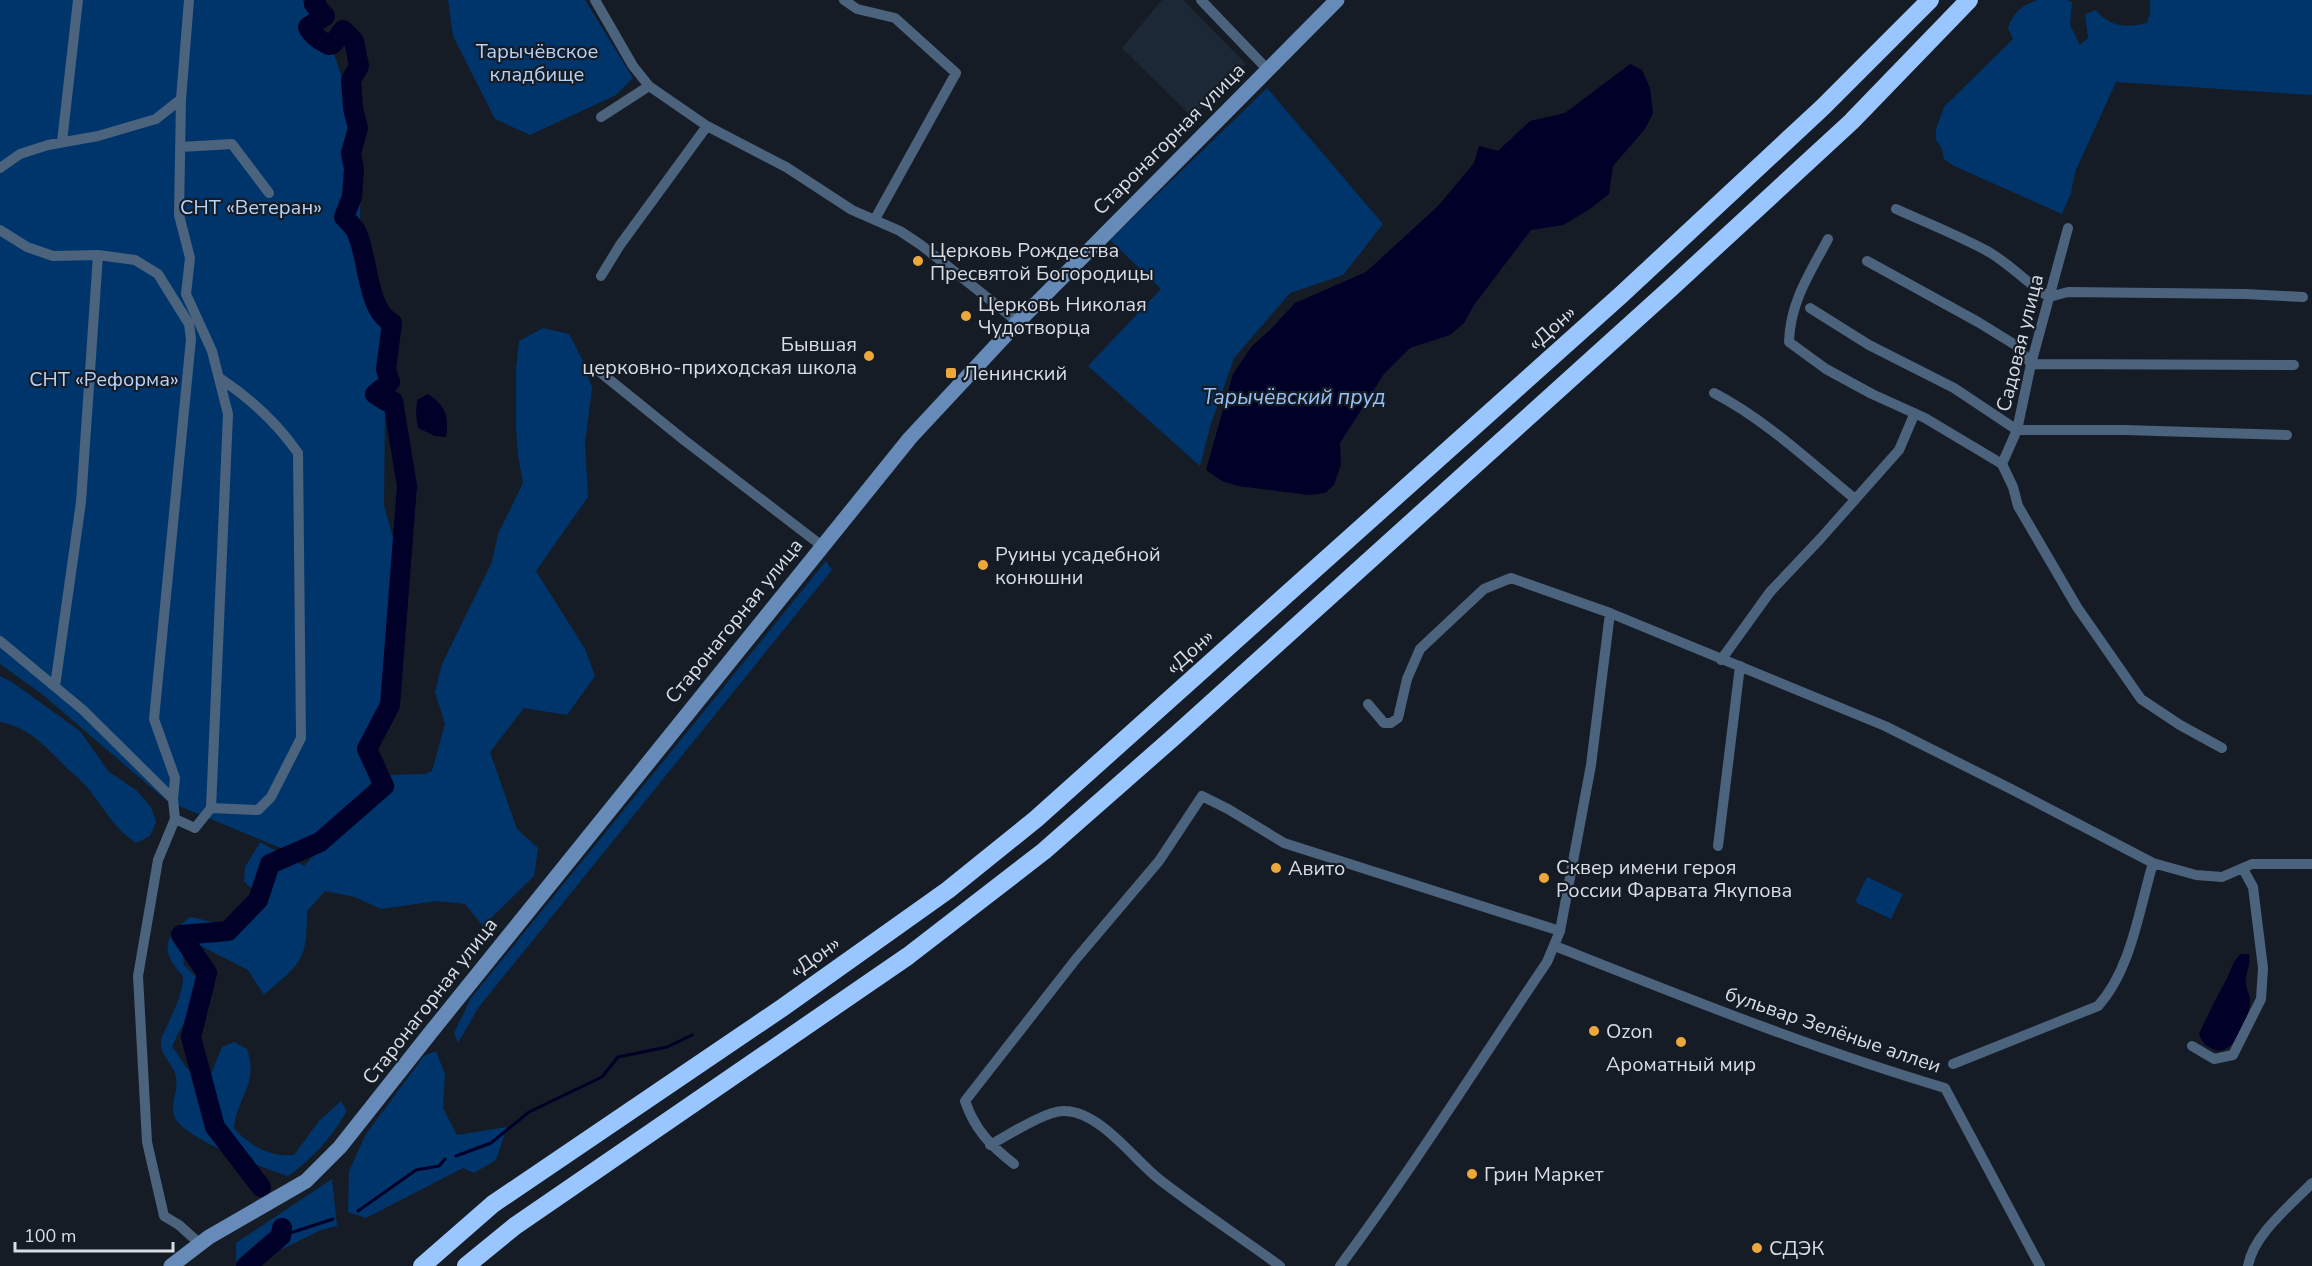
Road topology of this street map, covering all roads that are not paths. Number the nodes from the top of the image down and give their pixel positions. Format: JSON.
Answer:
{"nodes":[{"id":1,"x":78,"y":0,"type":"edge"},
{"id":2,"x":189,"y":0,"type":"edge"},
{"id":3,"x":595,"y":0,"type":"edge"},
{"id":4,"x":844,"y":0,"type":"edge"},
{"id":5,"x":1201,"y":0,"type":"edge"},
{"id":6,"x":1337,"y":0,"type":"edge"},
{"id":7,"x":1930,"y":0,"type":"edge"},
{"id":8,"x":1969,"y":0,"type":"edge"},
{"id":9,"x":1268,"y":70,"type":"junction"},
{"id":10,"x":649,"y":86,"type":"junction"},
{"id":11,"x":181,"y":99,"type":"junction"},
{"id":12,"x":601,"y":117,"type":"dead end"},
{"id":13,"x":707,"y":126,"type":"junction"},
{"id":14,"x":62,"y":142,"type":"junction"},
{"id":15,"x":181,"y":147,"type":"junction"},
{"id":16,"x":0,"y":168,"type":"edge"},
{"id":17,"x":269,"y":193,"type":"dead end"},
{"id":18,"x":1896,"y":209,"type":"dead end"},
{"id":19,"x":874,"y":219,"type":"junction"},
{"id":20,"x":2068,"y":228,"type":"dead end"},
{"id":21,"x":0,"y":231,"type":"edge"},
{"id":22,"x":1828,"y":239,"type":"dead end"},
{"id":23,"x":98,"y":255,"type":"junction"},
{"id":24,"x":1867,"y":261,"type":"dead end"},
{"id":25,"x":601,"y":276,"type":"dead end"},
{"id":26,"x":2049,"y":297,"type":"junction"},
{"id":27,"x":2303,"y":297,"type":"dead end"},
{"id":28,"x":1810,"y":308,"type":"dead end"},
{"id":29,"x":1018,"y":322,"type":"junction"},
{"id":30,"x":2031,"y":364,"type":"junction"},
{"id":31,"x":2294,"y":365,"type":"dead end"},
{"id":32,"x":600,"y":372,"type":"dead end"},
{"id":33,"x":221,"y":380,"type":"junction"},
{"id":34,"x":1714,"y":393,"type":"dead end"},
{"id":35,"x":1914,"y":414,"type":"junction"},
{"id":36,"x":2017,"y":430,"type":"junction"},
{"id":37,"x":2288,"y":435,"type":"dead end"},
{"id":38,"x":2002,"y":464,"type":"junction"},
{"id":39,"x":1855,"y":499,"type":"junction"},
{"id":40,"x":822,"y":546,"type":"junction"},
{"id":41,"x":1610,"y":613,"type":"junction"},
{"id":42,"x":0,"y":641,"type":"edge"},
{"id":43,"x":1721,"y":660,"type":"junction"},
{"id":44,"x":1740,"y":666,"type":"junction"},
{"id":45,"x":54,"y":686,"type":"junction"},
{"id":46,"x":1368,"y":704,"type":"dead end"},
{"id":47,"x":2222,"y":748,"type":"dead end"},
{"id":48,"x":173,"y":799,"type":"junction"},
{"id":49,"x":211,"y":808,"type":"junction"},
{"id":50,"x":175,"y":819,"type":"junction"},
{"id":51,"x":1718,"y":846,"type":"dead end"},
{"id":52,"x":2153,"y":863,"type":"junction"},
{"id":53,"x":2312,"y":864,"type":"edge"},
{"id":54,"x":2243,"y":869,"type":"junction"},
{"id":55,"x":1560,"y":931,"type":"junction"},
{"id":56,"x":1555,"y":946,"type":"junction"},
{"id":57,"x":2192,"y":1046,"type":"dead end"},
{"id":58,"x":1953,"y":1064,"type":"dead end"},
{"id":59,"x":990,"y":1145,"type":"junction"},
{"id":60,"x":1014,"y":1164,"type":"dead end"},
{"id":61,"x":2312,"y":1183,"type":"edge"},
{"id":62,"x":199,"y":1243,"type":"junction"},
{"id":63,"x":171,"y":1266,"type":"edge"},
{"id":64,"x":422,"y":1266,"type":"edge"},
{"id":65,"x":466,"y":1266,"type":"edge"},
{"id":66,"x":1280,"y":1266,"type":"edge"},
{"id":67,"x":1340,"y":1266,"type":"edge"},
{"id":68,"x":2040,"y":1266,"type":"edge"},
{"id":69,"x":2248,"y":1266,"type":"edge"}],
"edges":[{"from":1,"to":14,"type":"street"},
{"from":2,"to":11,"type":"street"},
{"from":3,"to":10,"type":"street"},
{"from":4,"to":19,"type":"street"},
{"from":5,"to":9,"type":"street"},
{"from":6,"to":9,"type":"main road","name":"Старонагорная улица"},
{"from":7,"to":64,"type":"highway","name":"«Дон»"},
{"from":8,"to":65,"type":"highway"},
{"from":9,"to":29,"type":"main road","name":"Старонагорная улица"},
{"from":10,"to":12,"type":"street"},
{"from":10,"to":13,"type":"street"},
{"from":11,"to":14,"type":"street"},
{"from":11,"to":15,"type":"street"},
{"from":13,"to":19,"type":"street"},
{"from":13,"to":25,"type":"street"},
{"from":14,"to":16,"type":"street"},
{"from":15,"to":17,"type":"street"},
{"from":15,"to":33,"type":"street"},
{"from":18,"to":26,"type":"street"},
{"from":19,"to":29,"type":"street"},
{"from":20,"to":26,"type":"street","name":"Садовая улица"},
{"from":21,"to":23,"type":"street"},
{"from":22,"to":35,"type":"street"},
{"from":23,"to":45,"type":"street"},
{"from":23,"to":48,"type":"street"},
{"from":24,"to":30,"type":"street"},
{"from":26,"to":27,"type":"street"},
{"from":26,"to":30,"type":"street","name":"Садовая улица"},
{"from":28,"to":36,"type":"street"},
{"from":29,"to":40,"type":"main road","name":"Старонагорная улица"},
{"from":30,"to":31,"type":"street"},
{"from":30,"to":36,"type":"street","name":"Садовая улица"},
{"from":32,"to":40,"type":"street"},
{"from":33,"to":49,"type":"street"},
{"from":33,"to":49,"type":"street"},
{"from":34,"to":39,"type":"street"},
{"from":35,"to":38,"type":"street"},
{"from":35,"to":39,"type":"street"},
{"from":36,"to":37,"type":"street"},
{"from":36,"to":38,"type":"street","name":"Садовая улица"},
{"from":38,"to":47,"type":"street"},
{"from":39,"to":43,"type":"street"},
{"from":40,"to":62,"type":"main road","name":"Старонагорная улица"},
{"from":41,"to":43,"type":"street"},
{"from":41,"to":46,"type":"street"},
{"from":41,"to":55,"type":"street"},
{"from":42,"to":45,"type":"street"},
{"from":43,"to":44,"type":"street"},
{"from":44,"to":51,"type":"street"},
{"from":44,"to":52,"type":"street"},
{"from":45,"to":48,"type":"street"},
{"from":48,"to":50,"type":"street"},
{"from":49,"to":50,"type":"street"},
{"from":50,"to":62,"type":"street"},
{"from":52,"to":54,"type":"street"},
{"from":52,"to":58,"type":"street"},
{"from":53,"to":54,"type":"street"},
{"from":54,"to":57,"type":"street"},
{"from":55,"to":56,"type":"street"},
{"from":55,"to":59,"type":"street"},
{"from":56,"to":67,"type":"street"},
{"from":56,"to":68,"type":"street","name":"бульвар Зелёные аллеи"},
{"from":59,"to":60,"type":"street"},
{"from":59,"to":66,"type":"street"},
{"from":61,"to":69,"type":"street"},
{"from":62,"to":63,"type":"main road","name":"Старонагорная улица"}]}
